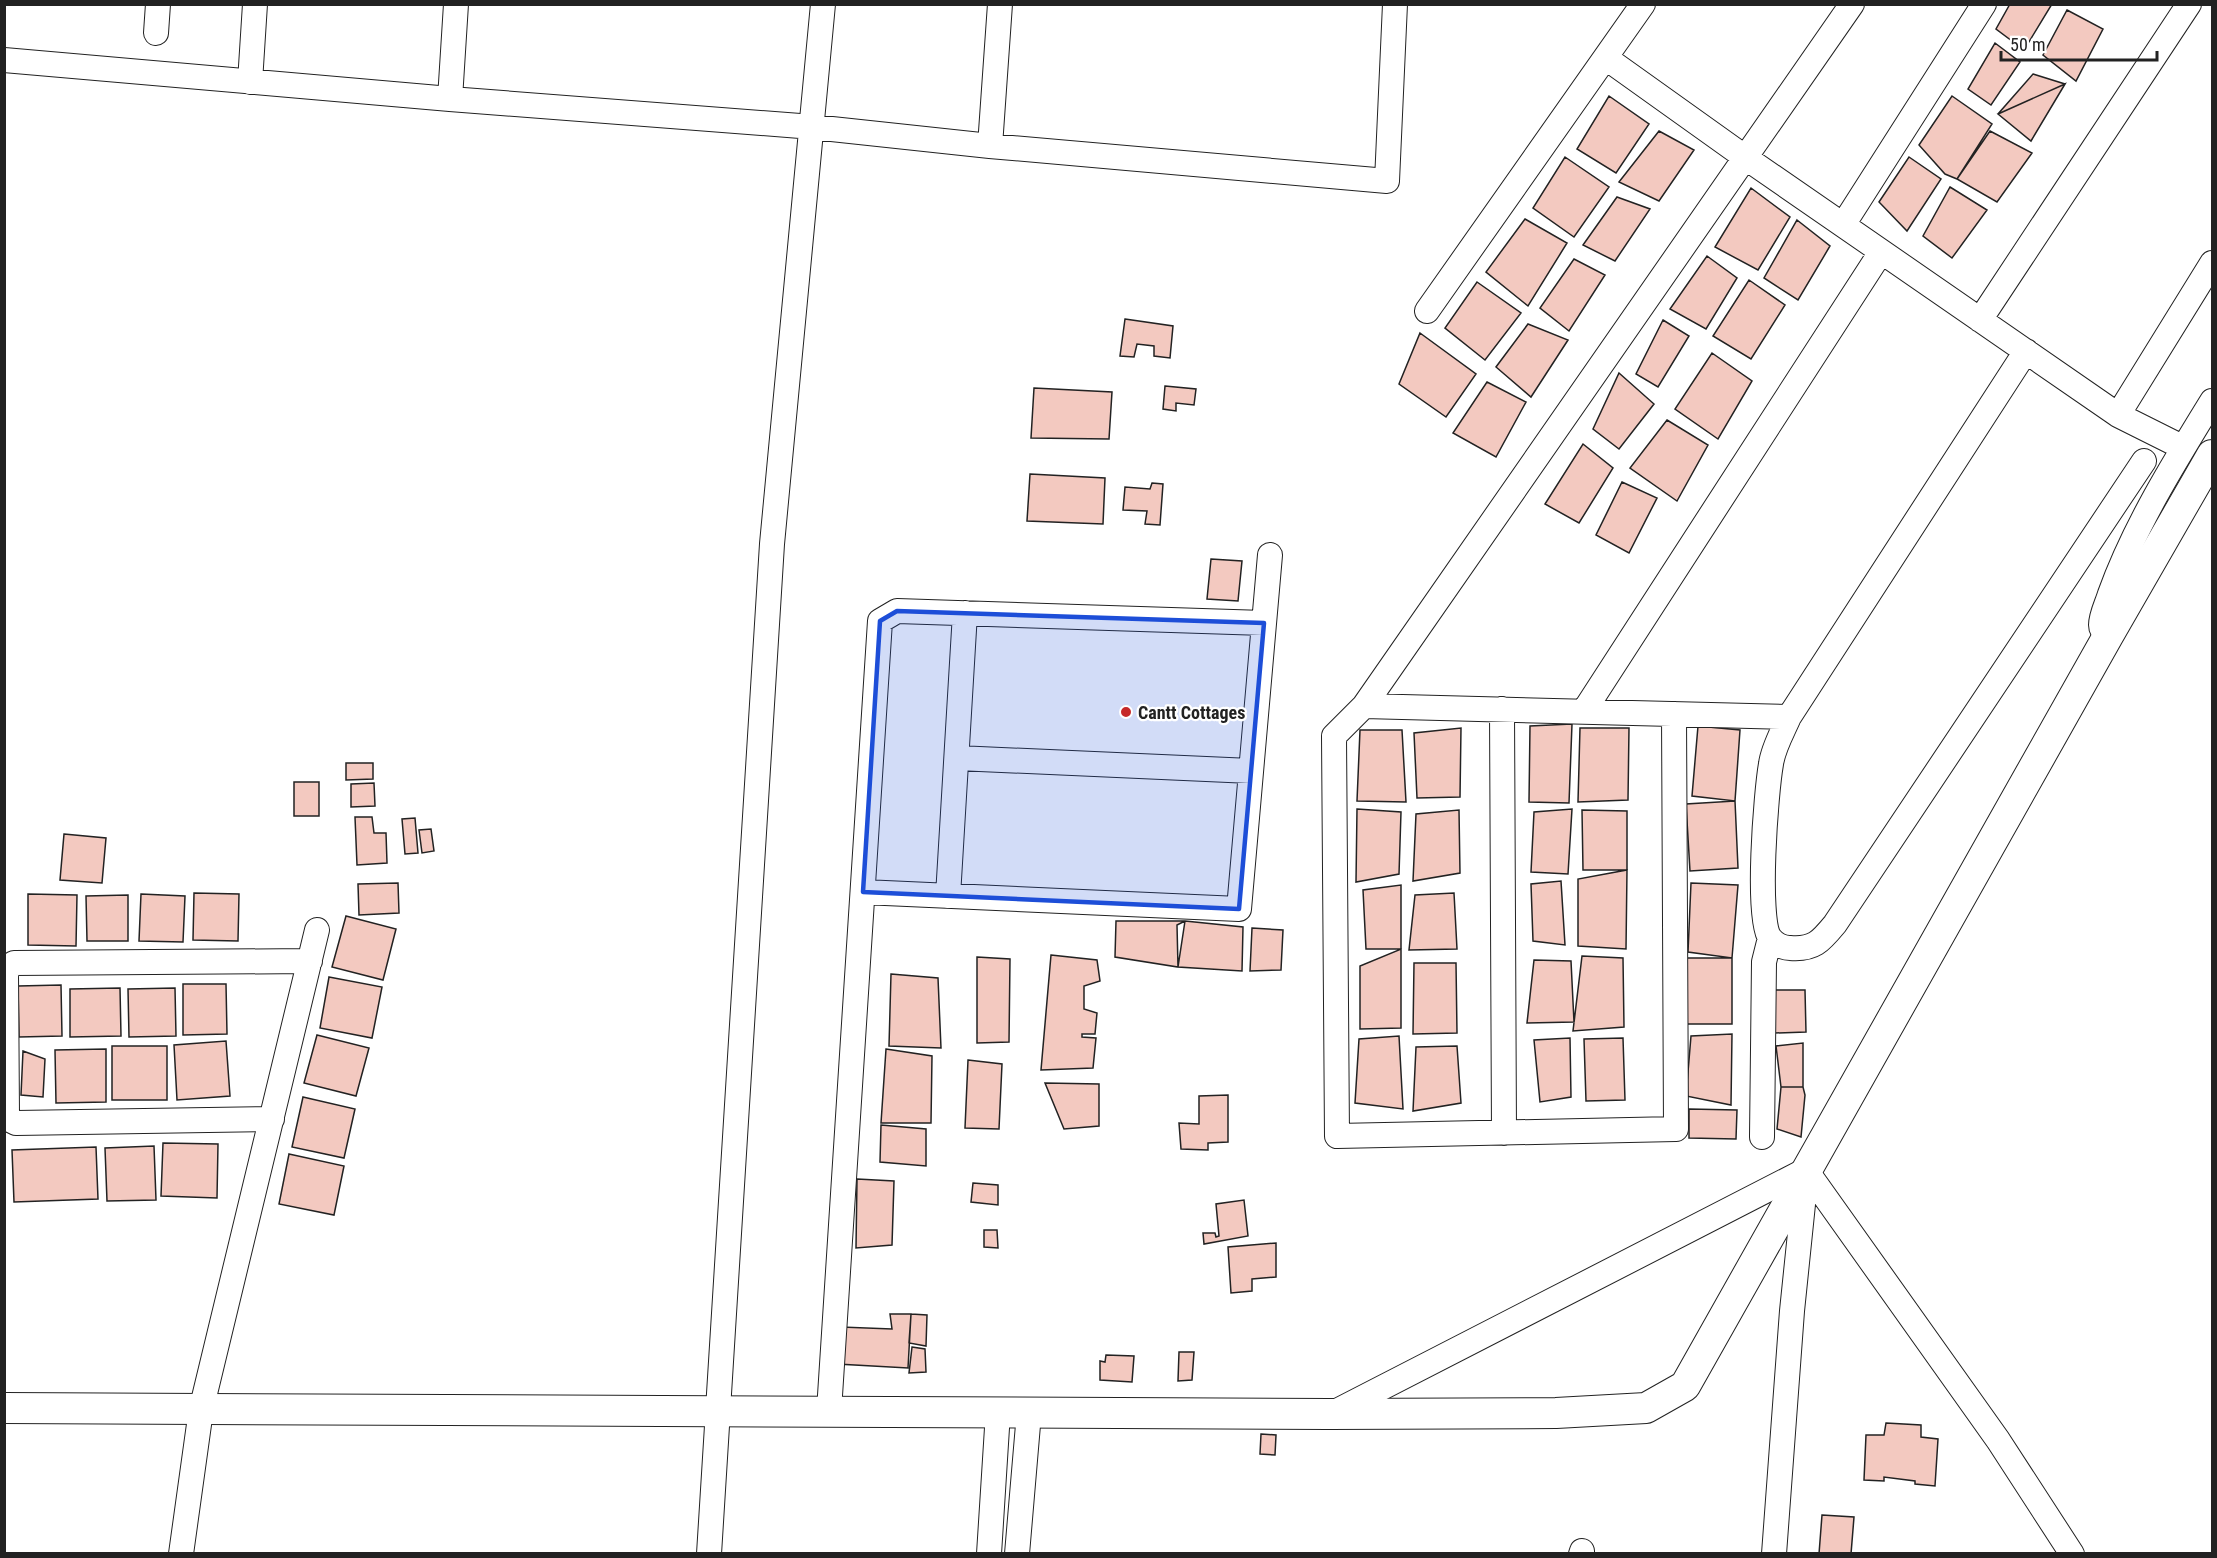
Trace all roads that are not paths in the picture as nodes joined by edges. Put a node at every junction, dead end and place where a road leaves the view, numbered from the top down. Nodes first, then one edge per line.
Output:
1 (158, 4) edge
2 (255, 4) edge
3 (456, 4) edge
4 (823, 4) edge
5 (1000, 4) edge
6 (1395, 4) edge
7 (1642, 4) edge
8 (1852, 4) edge
9 (1984, 4) edge
10 (2189, 4) edge
11 (156, 33) dead end
12 (1606, 58) junction
13 (4, 60) edge
14 (250, 82) junction
15 (450, 99) junction
16 (813, 128) junction
17 (990, 146) junction
18 (1746, 158) junction
19 (1843, 225) junction
20 (1881, 252) junction
21 (2212, 263) edge
22 (1427, 311) dead end
23 (1980, 320) junction
24 (2026, 351) junction
25 (2212, 402) edge
26 (2118, 415) junction
27 (2182, 447) junction
28 (2212, 455) edge
29 (2144, 461) dead end
30 (1270, 555) dead end
31 (965, 613) junction
32 (1264, 623) junction
33 (2108, 636) junction
34 (1364, 706) junction
35 (1502, 709) junction
36 (1584, 711) junction
37 (1674, 714) junction
38 (1789, 717) junction
39 (957, 758) junction
40 (1251, 771) junction
41 (863, 892) junction
42 (948, 896) junction
43 (317, 930) dead end
44 (1770, 938) junction
45 (310, 961) junction
46 (272, 1119) junction
47 (1504, 1133) junction
48 (1762, 1137) dead end
49 (1806, 1170) junction
50 (4, 1408) edge
51 (201, 1410) junction
52 (717, 1410) junction
53 (829, 1411) junction
54 (998, 1412) junction
55 (1029, 1413) junction
56 (1329, 1414) junction
57 (181, 1554) edge
58 (709, 1554) edge
59 (989, 1554) edge
60 (1017, 1554) edge
61 (1774, 1554) edge
62 (2072, 1554) edge

1 - 11 street
2 - 14 street
3 - 15 street
4 - 16 street
5 - 17 street
6 - 17 street
7 - 12 street
8 - 18 street
9 - 19 street
10 - 23 street
12 - 18 street
12 - 22 street
13 - 14 street
14 - 15 street
15 - 16 street
16 - 17 street
16 - 52 street
18 - 19 street
18 - 34 street
19 - 20 street
20 - 23 street
20 - 36 street
21 - 26 street
23 - 24 street
24 - 26 street
24 - 38 street
25 - 27 street
26 - 27 street
27 - 33 street
28 - 33 main road
29 - 44 street
30 - 32 street
31 - 32 street
31 - 39 street
31 - 41 street
32 - 40 street
33 - 49 main road
34 - 35 street
34 - 47 street
35 - 36 street
35 - 47 street
36 - 37 street
37 - 38 street
37 - 47 street
38 - 44 street
39 - 40 street
39 - 42 street
40 - 42 street
41 - 42 street
41 - 53 street
43 - 45 street
44 - 48 street
45 - 46 street
45 - 46 street
46 - 51 street
49 - 56 street
49 - 56 main road
49 - 61 street
49 - 62 street
50 - 51 main road
51 - 52 main road
51 - 57 street
52 - 53 main road
52 - 58 street
53 - 54 main road
54 - 55 main road
54 - 59 street
55 - 56 main road
55 - 60 street

